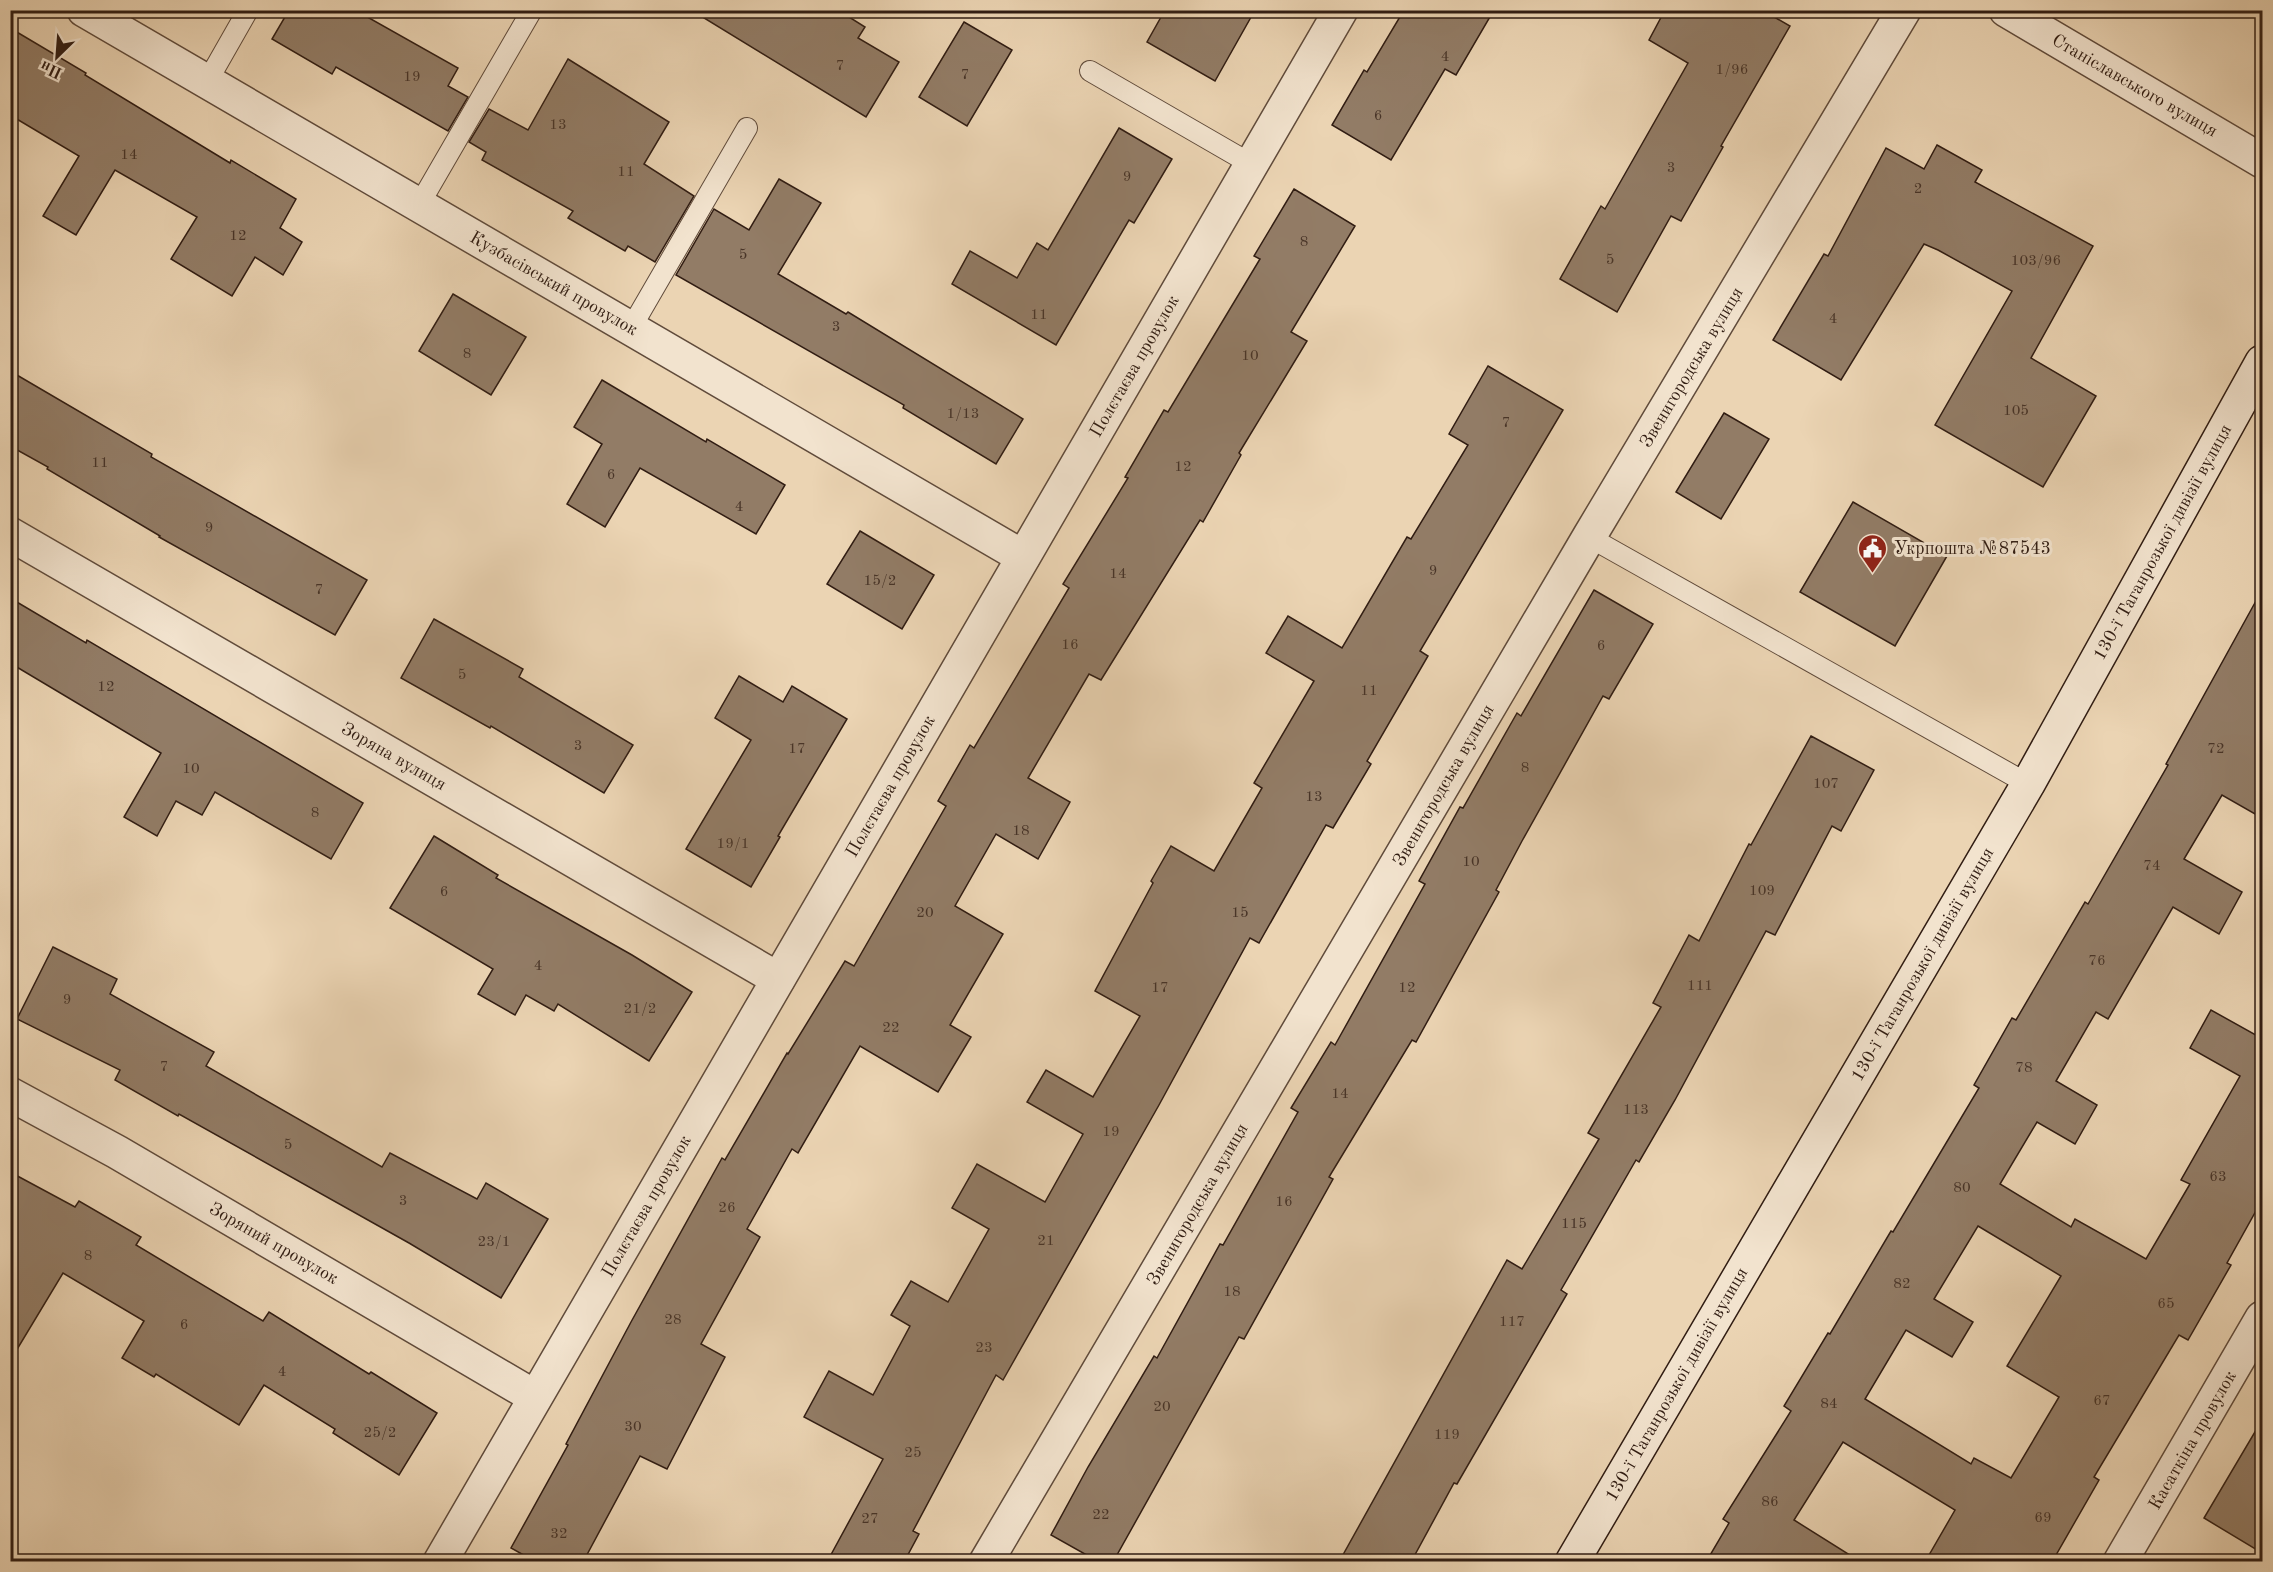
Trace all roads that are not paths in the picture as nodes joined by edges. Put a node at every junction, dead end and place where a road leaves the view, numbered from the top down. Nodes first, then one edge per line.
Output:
1 (84, 10) edge
2 (248, 10) edge
3 (532, 10) edge
4 (1341, 10) edge
5 (1904, 10) edge
6 (2006, 10) edge
7 (1090, 71) dead end
8 (207, 82) junction
9 (747, 128) dead end
10 (2262, 161) edge
11 (1251, 164) junction
12 (419, 204) junction
13 (631, 328) junction
14 (2262, 362) edge
15 (10, 534) edge
16 (1589, 537) junction
17 (1023, 557) junction
18 (2028, 784) junction
19 (778, 979) junction
20 (10, 1094) edge
21 (2262, 1318) edge
22 (535, 1397) junction
23 (440, 1562) edge
24 (986, 1562) edge
25 (1572, 1562) edge
26 (2120, 1562) edge

1 - 8 street, Кузбасівський провулок
2 - 8 lane
3 - 12 lane
4 - 11 street, Полєтаєва провулок
5 - 16 street, Звенигородська вулиця
6 - 10 street, Станіславського вулиця
7 - 11 lane
8 - 12 street, Кузбасівський провулок
9 - 13 lane
11 - 17 street, Полєтаєва провулок
12 - 13 street, Кузбасівський провулок
13 - 17 street, Кузбасівський провулок
14 - 18 street, 130-ї Таганрозької дивізії вулиця
15 - 19 street, Зоряна вулиця
16 - 18 lane
16 - 24 street, Звенигородська вулиця
17 - 19 street, Полєтаєва провулок
18 - 25 street, 130-ї Таганрозької дивізії вулиця
19 - 22 street, Полєтаєва провулок
20 - 22 street, Зоряний провулок
21 - 26 street, Касаткіна провулок
22 - 23 street, Полєтаєва провулок

